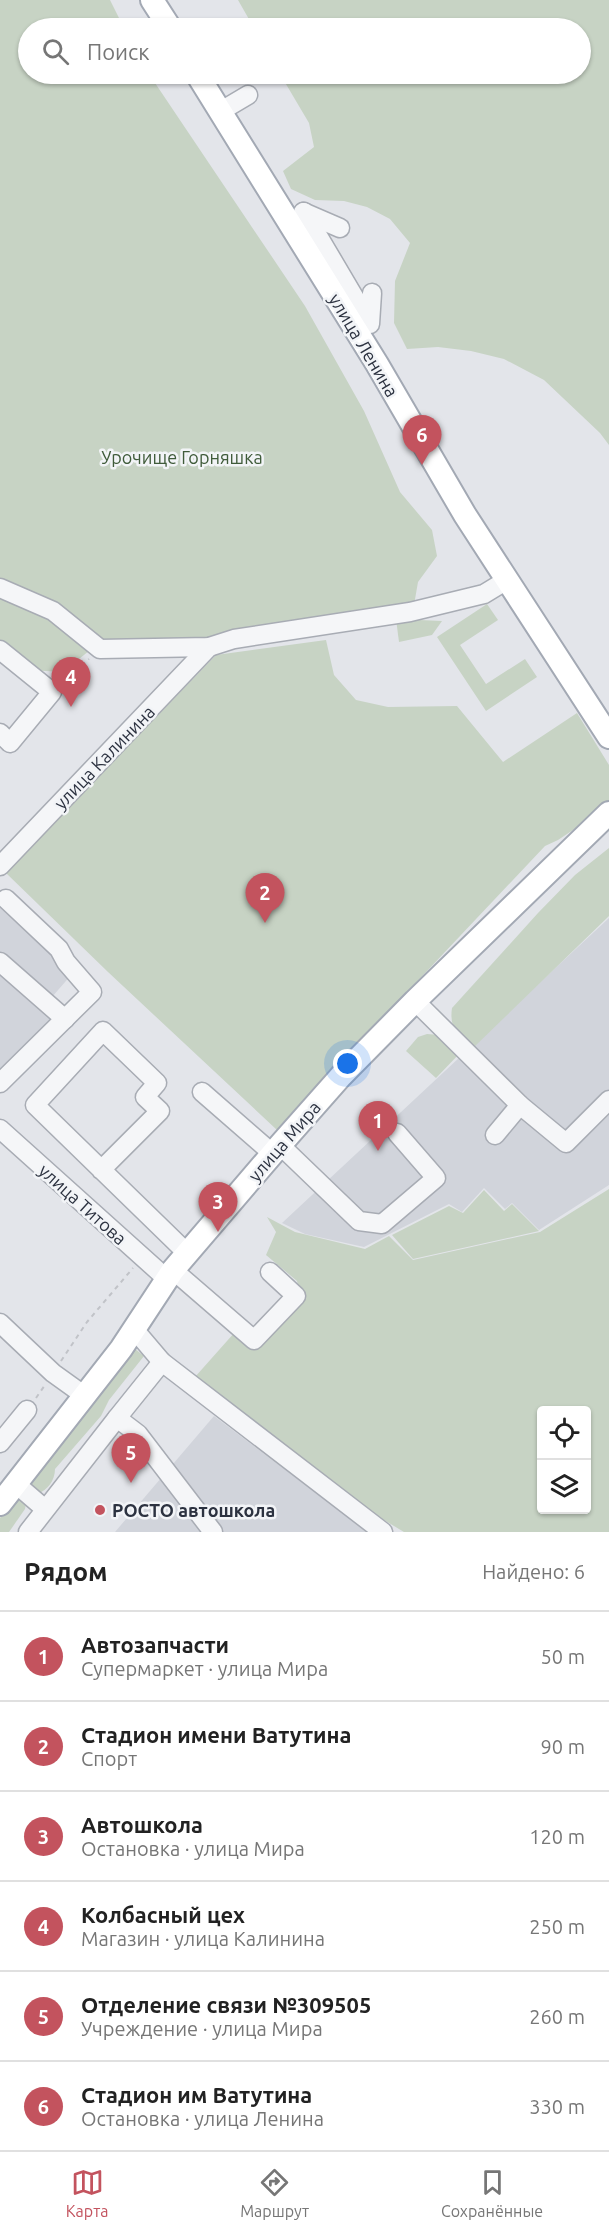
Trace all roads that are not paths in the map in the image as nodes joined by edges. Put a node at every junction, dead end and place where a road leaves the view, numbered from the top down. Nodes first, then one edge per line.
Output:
1 (152, 0) edge
2 (164, 18) edge
3 (204, 84) edge
4 (249, 95) dead end
5 (221, 111) junction
6 (276, 201) junction
7 (304, 212) junction
8 (340, 228) dead end
9 (372, 293) dead end
10 (369, 322) junction
11 (377, 364) junction
12 (507, 580) junction
13 (0, 588) edge
14 (209, 647) junction
15 (0, 650) edge
16 (0, 733) edge
17 (609, 737) edge
18 (609, 813) edge
19 (0, 867) edge
20 (6, 899) dead end
21 (0, 962) edge
22 (415, 1001) junction
23 (64, 1019) junction
24 (0, 1083) edge
25 (202, 1092) dead end
26 (609, 1100) edge
27 (520, 1105) junction
28 (0, 1129) edge
29 (397, 1133) dead end
30 (495, 1135) dead end
31 (277, 1149) junction
32 (101, 1170) junction
33 (175, 1267) junction
34 (270, 1272) dead end
35 (0, 1323) edge
36 (134, 1329) junction
37 (162, 1362) junction
38 (85, 1396) junction
39 (27, 1410) road end
40 (117, 1418) junction
41 (0, 1443) edge
42 (5, 1497) edge
43 (45, 1509) junction
44 (28, 1532) edge
45 (213, 1532) edge
46 (383, 1532) edge

1 - 2 main road
3 - 5 main road, улица Ленина
4 - 5 street
5 - 6 main road, улица Ленина
6 - 7 street
6 - 11 main road, улица Ленина
7 - 8 street
7 - 10 street
9 - 10 street
10 - 11 street
11 - 12 main road, улица Ленина
12 - 14 street
12 - 17 main road, улица Ленина
13 - 14 street
14 - 19 street, улица Калинина
15 - 16 street
18 - 22 main road, улица Мира
20 - 23 street
21 - 23 street
22 - 27 street
22 - 31 main road, улица Мира
23 - 24 street
25 - 31 street
26 - 27 street
27 - 30 street
28 - 33 street, улица Титова
29 - 31 street
31 - 33 main road, улица Мира
32 - 32 street
32 - 33 street
33 - 34 street
33 - 36 main road, улица Мира
35 - 38 street
36 - 37 street
36 - 38 main road, улица Мира
37 - 40 street
37 - 46 street
38 - 42 main road, улица Мира
39 - 41 street
40 - 43 street
40 - 45 street
42 - 43 street
43 - 44 street

